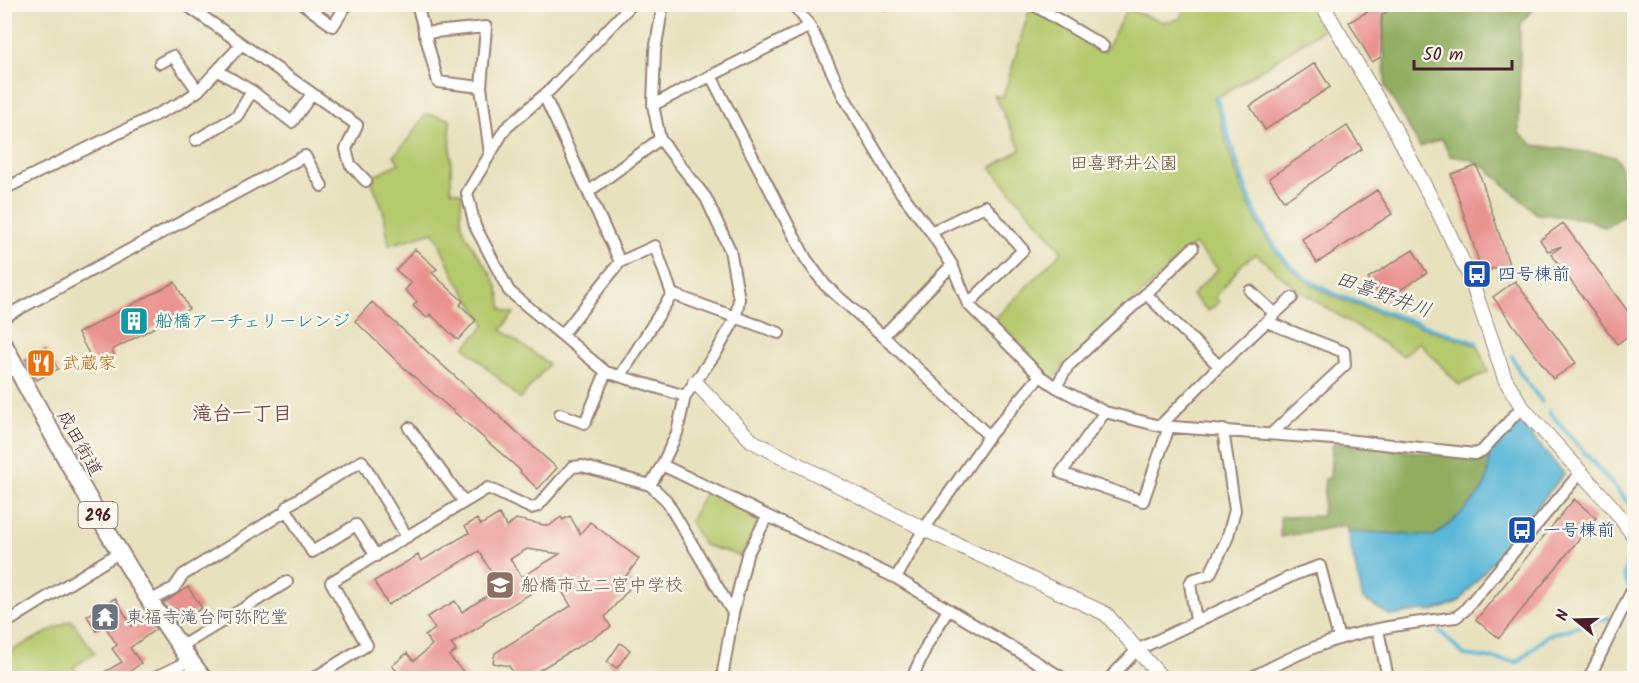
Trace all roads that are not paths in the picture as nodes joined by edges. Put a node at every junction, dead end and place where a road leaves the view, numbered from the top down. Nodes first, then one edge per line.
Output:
1 (185, 4) edge
2 (303, 4) edge
3 (347, 4) edge
4 (417, 4) edge
5 (632, 4) edge
6 (663, 4) edge
7 (793, 4) edge
8 (1032, 4) edge
9 (1322, 4) edge
10 (810, 26) junction
11 (424, 33) junction
12 (242, 44) junction
13 (1103, 46) dead end
14 (160, 63) dead end
15 (218, 71) junction
16 (711, 76) junction
17 (481, 87) junction
18 (198, 91) junction
19 (252, 91) junction
20 (312, 94) junction
21 (544, 95) junction
22 (653, 105) junction
23 (660, 139) junction
24 (196, 140) dead end
25 (490, 154) junction
26 (366, 181) dead end
27 (322, 186) dead end
28 (4, 189) edge
29 (588, 192) junction
30 (931, 232) junction
31 (1193, 248) dead end
32 (620, 262) junction
33 (952, 265) junction
34 (1250, 291) dead end
35 (672, 294) junction
36 (1146, 294) junction
37 (1292, 298) dead end
38 (968, 304) junction
39 (736, 316) junction
40 (4, 317) edge
41 (1271, 318) junction
42 (779, 333) dead end
43 (562, 335) junction
44 (883, 336) junction
45 (4, 345) edge
46 (1219, 366) junction
47 (606, 372) junction
48 (621, 375) junction
49 (1040, 376) junction
50 (695, 382) junction
51 (1056, 387) junction
52 (686, 396) junction
53 (1522, 407) junction
54 (1105, 412) junction
55 (560, 414) dead end
56 (1164, 427) junction
57 (409, 428) dead end
58 (1223, 430) junction
59 (1271, 434) junction
60 (989, 436) junction
61 (662, 465) junction
62 (1581, 472) junction
63 (650, 485) junction
64 (464, 502) junction
65 (286, 509) junction
66 (767, 517) junction
67 (924, 529) junction
68 (1635, 536) edge
69 (407, 537) junction
70 (120, 552) junction
71 (376, 556) junction
72 (896, 578) junction
73 (287, 582) dead end
74 (1635, 586) edge
75 (150, 601) junction
76 (948, 610) junction
77 (733, 613) junction
78 (1197, 620) junction
79 (4, 624) edge
80 (1378, 630) junction
81 (1339, 639) junction
82 (180, 646) junction
83 (1137, 650) junction
84 (189, 661) junction
85 (154, 678) edge
86 (203, 678) edge
87 (314, 678) edge
88 (722, 678) edge
89 (912, 678) edge
90 (1063, 678) edge
91 (1110, 678) edge
92 (1162, 678) edge
93 (1250, 678) edge
94 (1388, 678) edge
95 (1589, 678) edge

1 - 12 street
2 - 3 street
4 - 11 street
5 - 21 street
6 - 22 street
7 - 10 street
8 - 13 street
9 - 53 street
10 - 16 street
10 - 30 street
11 - 17 street
11 - 17 street
12 - 15 street
12 - 20 street
14 - 18 street
15 - 18 street
15 - 19 street
16 - 22 street
16 - 44 street
17 - 25 street
18 - 28 street
19 - 20 street
19 - 24 street
20 - 26 street
21 - 25 street
21 - 29 street
22 - 23 street
23 - 29 street
23 - 39 street
25 - 43 street
27 - 40 street
29 - 32 street
30 - 33 street
30 - 38 street
31 - 36 street
32 - 35 street
32 - 43 street
33 - 38 street
33 - 44 street
34 - 41 street
35 - 39 street
35 - 48 street
36 - 46 street
36 - 51 street
37 - 41 street
38 - 49 street
39 - 42 street
39 - 50 street
41 - 46 street
41 - 59 street
43 - 47 street
44 - 60 street
45 - 70 highway, 成田街道 / 296
46 - 56 street
47 - 48 street
47 - 55 street
48 - 52 street
49 - 51 street
49 - 60 street
50 - 52 street
50 - 67 street
51 - 54 street
52 - 61 street
53 - 59 street
53 - 62 street
54 - 56 street
54 - 56 street
56 - 58 street
57 - 64 street
58 - 59 street
58 - 78 street
60 - 67 street
61 - 63 street
61 - 66 street
62 - 68 street
62 - 80 street
63 - 64 street
63 - 77 street
64 - 69 street
65 - 69 street
65 - 71 street
65 - 75 street
66 - 72 street
66 - 77 street
67 - 72 street
67 - 83 street
69 - 71 street
70 - 75 highway, 成田街道 / 296
70 - 79 street
71 - 87 street
72 - 76 street
73 - 82 street
74 - 95 street
75 - 82 highway, 成田街道 / 296
76 - 89 street
76 - 90 street
77 - 88 street
78 - 81 street
78 - 83 street
80 - 81 street
80 - 94 street
81 - 93 street
82 - 84 highway, 成田街道 / 296
83 - 91 street
83 - 92 street
84 - 85 street
84 - 86 highway, 成田街道 / 296

